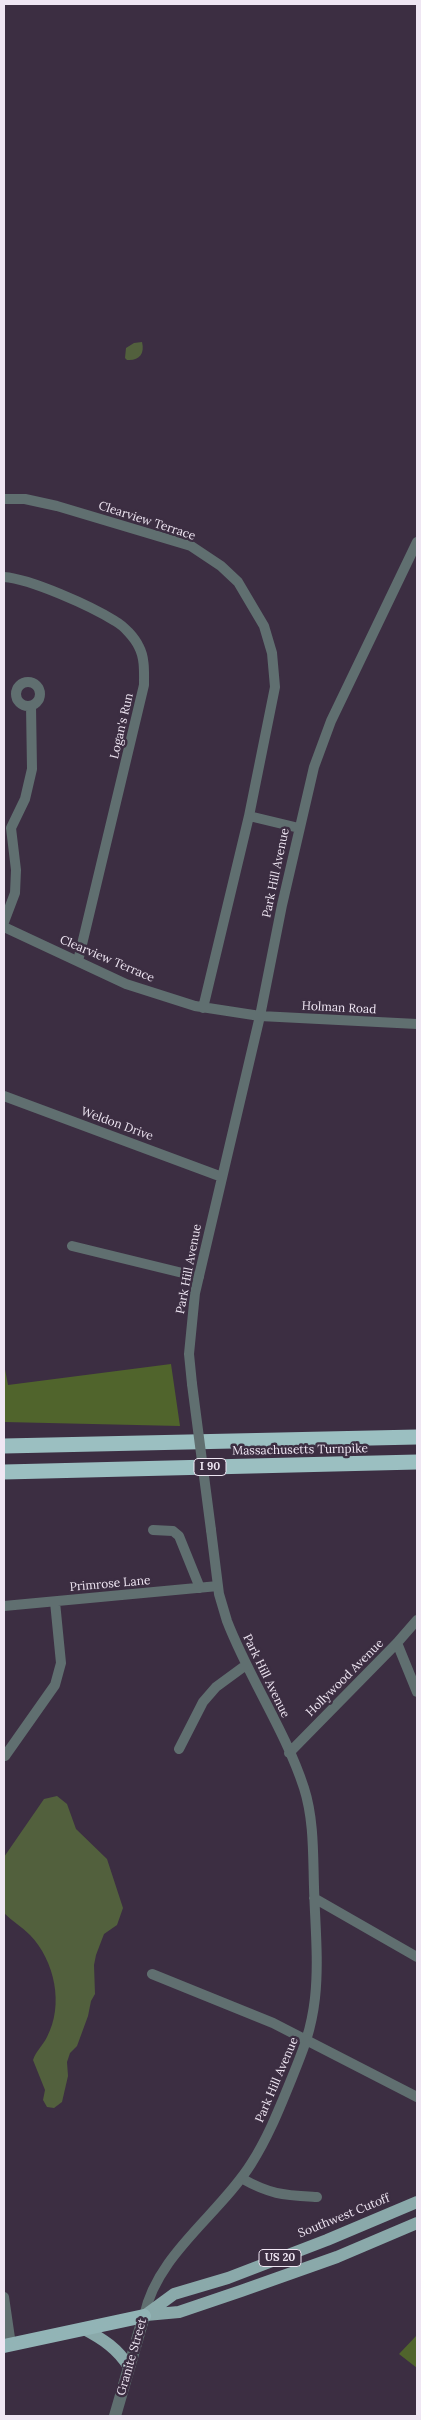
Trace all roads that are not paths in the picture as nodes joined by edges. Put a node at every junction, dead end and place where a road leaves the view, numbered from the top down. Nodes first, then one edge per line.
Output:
1 (4, 499) edge
2 (417, 542) edge
3 (4, 577) edge
4 (31, 706) dead end
5 (249, 816) junction
6 (8, 827) edge
7 (299, 828) junction
8 (4, 922) edge
9 (4, 927) edge
10 (78, 961) junction
11 (203, 1008) junction
12 (260, 1016) junction
13 (417, 1024) edge
14 (4, 1096) edge
15 (222, 1177) junction
16 (72, 1246) dead end
17 (199, 1277) junction
18 (417, 1437) edge
19 (4, 1446) edge
20 (417, 1462) edge
21 (4, 1472) edge
22 (153, 1530) dead end
23 (218, 1586) junction
24 (200, 1588) junction
25 (55, 1602) junction
26 (4, 1606) edge
27 (417, 1620) edge
28 (398, 1643) junction
29 (246, 1665) junction
30 (417, 1692) edge
31 (179, 1749) dead end
32 (289, 1753) junction
33 (5, 1756) edge
34 (314, 1898) junction
35 (417, 1957) edge
36 (152, 1974) dead end
37 (307, 2042) junction
38 (417, 2097) edge
39 (241, 2178) junction
40 (317, 2197) dead end
41 (417, 2202) edge
42 (417, 2223) edge
43 (354, 2229) junction
44 (363, 2246) junction
45 (4, 2297) edge
46 (148, 2297) joint
47 (144, 2316) junction
48 (84, 2329) junction
49 (8, 2345) edge
50 (129, 2368) junction
51 (115, 2416) edge

1 - 5 street, Clearview Terrace
2 - 7 street, Park Hill Avenue
3 - 10 street, Logan's Run
4 - 6 street
5 - 7 street
5 - 11 street, Clearview Terrace
6 - 8 street
7 - 12 street, Park Hill Avenue
9 - 10 street, Clearview Terrace
10 - 11 street, Clearview Terrace
11 - 12 street, Clearview Terrace
12 - 13 street, Holman Road
12 - 15 street, Park Hill Avenue
14 - 15 street, Weldon Drive
15 - 17 street, Park Hill Avenue
16 - 17 street
17 - 23 street, Park Hill Avenue, bridge
18 - 19 highway, Massachusetts Turnpike / I 90
20 - 21 highway, Massachusetts Turnpike / I 90
22 - 24 street
23 - 24 street, Primrose Lane
23 - 29 street, Park Hill Avenue
24 - 25 street, Primrose Lane
25 - 26 street, Primrose Lane
25 - 33 street
27 - 28 street, Hollywood Avenue
28 - 30 street
28 - 32 street, Hollywood Avenue
29 - 31 street
29 - 32 street, Park Hill Avenue
32 - 34 street, Park Hill Avenue
34 - 35 street
34 - 37 street, Park Hill Avenue
36 - 37 street
37 - 38 street
37 - 39 street, Park Hill Avenue
39 - 40 street
39 - 46 street, Park Hill Avenue
41 - 43 main road, Southwest Cutoff / US 20
42 - 44 main road, Southwest Cutoff / US 20
43 - 44 main road
43 - 47 main road, Southwest Cutoff / US 20
44 - 47 main road, Southwest Cutoff / US 20
45 - 49 street
46 - 47 street, Granite Street
47 - 48 highway, Southwest Cutoff / US 20
47 - 50 street, Granite Street
48 - 49 highway, Southwest Cutoff / US 20
48 - 50 main road
50 - 51 street, Granite Street

